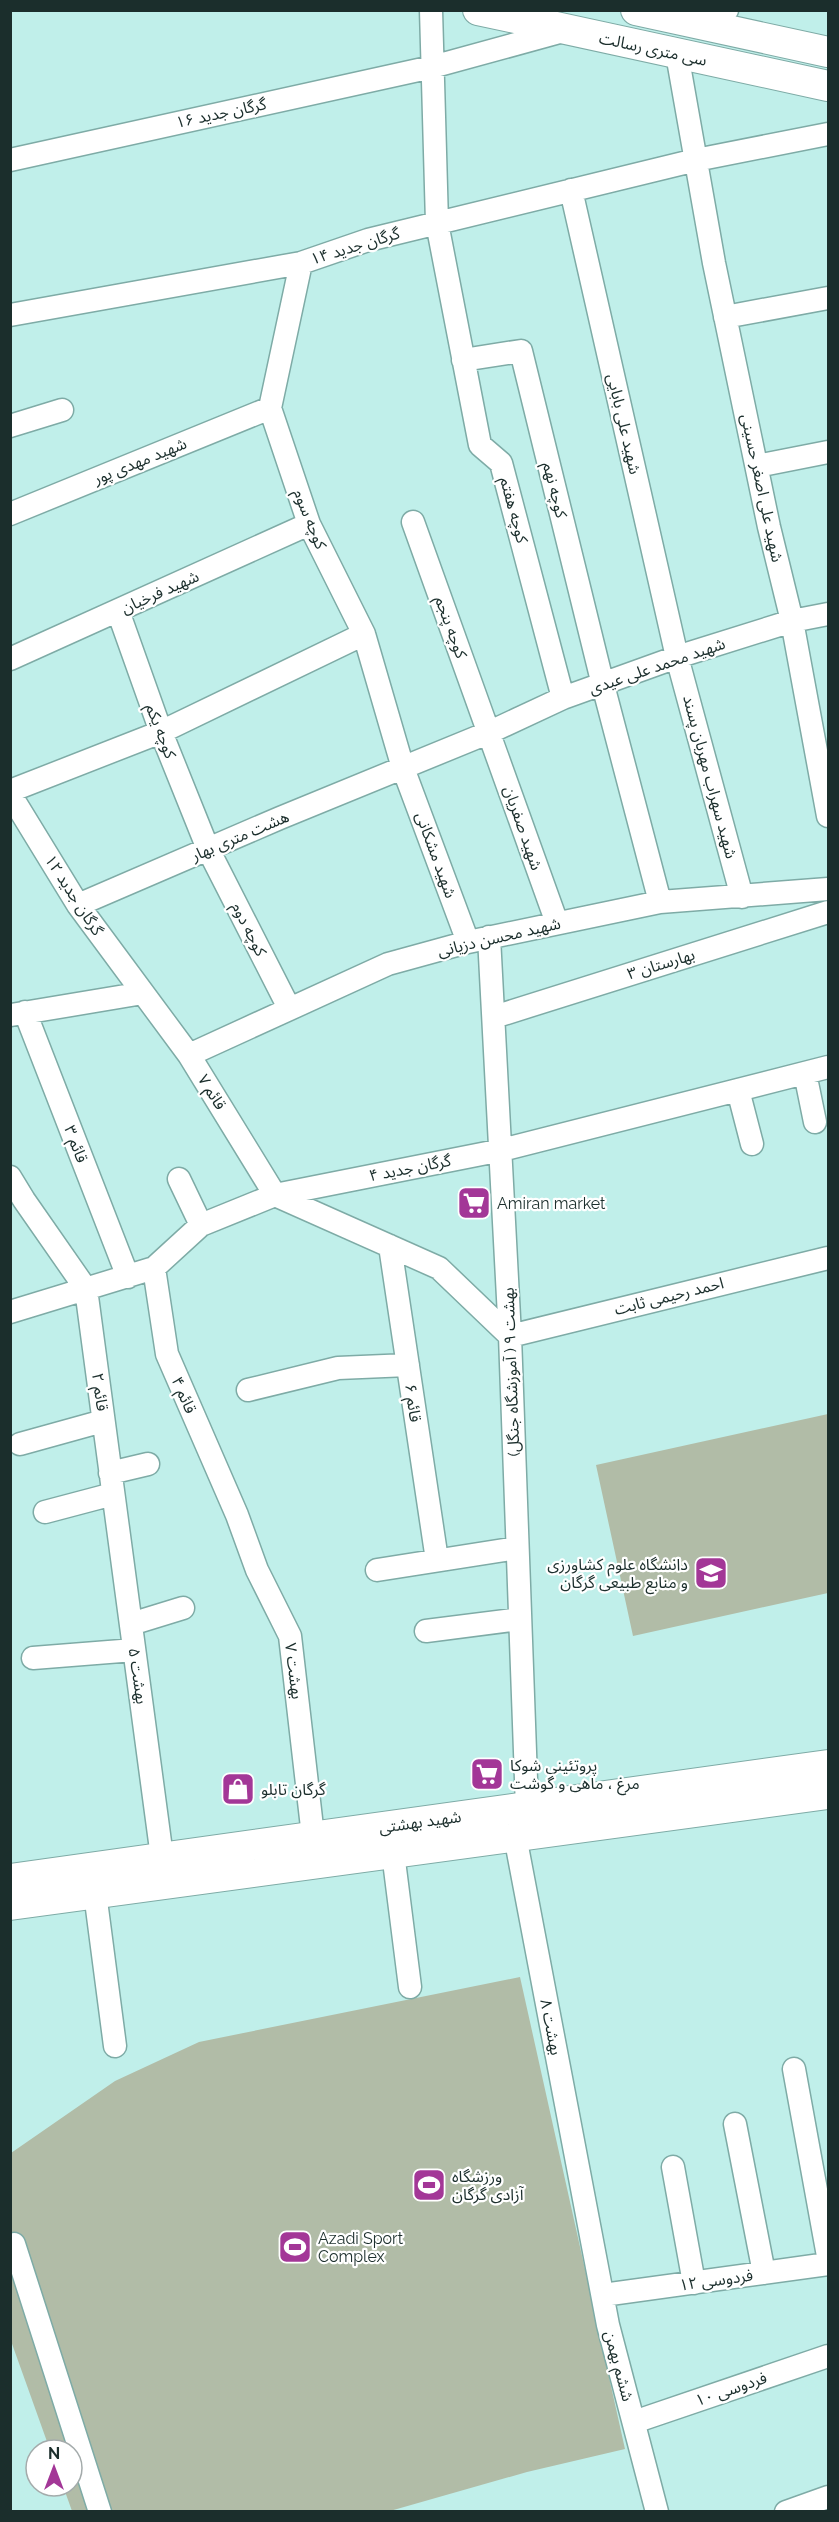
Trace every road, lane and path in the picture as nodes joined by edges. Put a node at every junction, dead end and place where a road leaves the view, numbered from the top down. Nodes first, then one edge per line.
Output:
1 (431, 10) edge
2 (478, 10) edge
3 (727, 10) edge
4 (650, 12) edge
5 (687, 21) junction
6 (567, 30) junction
7 (828, 52) edge
8 (677, 54) junction
9 (432, 67) junction
10 (828, 86) edge
11 (828, 134) edge
12 (10, 160) edge
13 (696, 160) junction
14 (571, 190) junction
15 (437, 223) junction
16 (301, 263) junction
17 (828, 298) edge
18 (10, 315) edge
19 (725, 316) junction
20 (463, 360) junction
21 (270, 408) junction
22 (63, 410) dead end
23 (10, 426) edge
24 (828, 452) edge
25 (756, 466) junction
26 (10, 514) edge
27 (413, 522) dead end
28 (309, 524) junction
29 (118, 611) junction
30 (828, 614) edge
31 (792, 621) junction
32 (364, 634) junction
33 (677, 657) junction
34 (10, 659) edge
35 (603, 685) junction
36 (563, 698) junction
37 (161, 732) junction
38 (490, 732) junction
39 (404, 768) junction
40 (10, 793) edge
41 (828, 816) edge
42 (208, 849) junction
43 (828, 889) edge
44 (742, 897) junction
45 (660, 902) junction
46 (78, 905) junction
47 (828, 912) edge
48 (557, 923) junction
49 (478, 940) junction
50 (142, 993) junction
51 (289, 1008) junction
52 (18, 1014) edge
53 (494, 1017) junction
54 (189, 1056) junction
55 (828, 1067) edge
56 (805, 1073) junction
57 (738, 1090) junction
58 (815, 1122) dead end
59 (752, 1144) dead end
60 (502, 1150) junction
61 (10, 1177) edge
62 (179, 1179) dead end
63 (275, 1195) junction
64 (201, 1225) junction
65 (390, 1246) junction
66 (828, 1258) edge
67 (154, 1269) junction
68 (128, 1277) junction
69 (86, 1289) junction
70 (10, 1312) edge
71 (510, 1336) junction
72 (408, 1365) junction
73 (249, 1390) dead end
74 (104, 1421) junction
75 (20, 1444) dead end
76 (148, 1464) dead end
77 (112, 1484) junction
78 (45, 1512) dead end
79 (237, 1515) joint
80 (517, 1548) junction
81 (437, 1560) junction
82 (377, 1570) dead end
83 (183, 1608) dead end
84 (520, 1619) junction
85 (131, 1624) junction
86 (426, 1631) dead end
87 (134, 1650) junction
88 (33, 1658) dead end
89 (828, 1765) edge
90 (828, 1794) edge
91 (527, 1807) junction
92 (314, 1836) junction
93 (515, 1836) junction
94 (393, 1853) junction
95 (162, 1857) junction
96 (10, 1879) edge
97 (95, 1893) junction
98 (10, 1905) edge
99 (410, 1987) dead end
100 (115, 2046) dead end
101 (794, 2069) dead end
102 (735, 2124) dead end
103 (673, 2167) dead end
104 (588, 2219) joint
105 (14, 2244) dead end
106 (828, 2256) edge
107 (828, 2264) edge
108 (764, 2273) junction
109 (694, 2283) junction
110 (603, 2295) junction
111 (828, 2356) edge
112 (634, 2422) junction
113 (828, 2497) edge
114 (100, 2511) edge
115 (657, 2511) edge
116 (786, 2511) edge

1 - 9 street, کوچه هفتم
2 - 6 main road, سی متری رسالت
3 - 5 street
4 - 5 main road, سی متری رسالت
5 - 7 main road, سی متری رسالت
6 - 8 main road, سی متری رسالت
6 - 9 street, گرگان جدید ۱۶
8 - 10 main road, سی متری رسالت
8 - 13 street, شهید علی اصغر حسینی
9 - 12 street, گرگان جدید ۱۶
9 - 15 street, کوچه هفتم
11 - 13 street, گرگان جدید ۱۴
13 - 14 street, گرگان جدید ۱۴
13 - 19 street, شهید علی اصغر حسینی
14 - 15 street, گرگان جدید ۱۴
14 - 33 street, شهید علی بابایی
15 - 16 street, گرگان جدید ۱۴
15 - 20 street, کوچه هفتم
16 - 18 street, گرگان جدید ۱۴
16 - 21 street
17 - 19 street
19 - 25 street, شهید علی اصغر حسینی
20 - 35 street, کوچه نهم
20 - 36 street, کوچه هفتم
21 - 26 street, شهید مهدی پور
21 - 28 street, کوچه سوم
22 - 23 street
24 - 25 street
25 - 31 street, شهید علی اصغر حسینی
27 - 38 street, کوچه پنجم
28 - 29 street, شهید فرخیان
28 - 32 street, کوچه سوم
29 - 34 street, شهید فرخیان
29 - 37 street, کوچه یکم
30 - 31 street, شهید محمد علی عیدی
31 - 33 street, شهید محمد علی عیدی
31 - 41 street, شهید علی اصغر حسینی
32 - 37 street
32 - 39 street, کوچه سوم
33 - 35 street, شهید محمد علی عیدی
33 - 44 street, شهید سهراب مهربان پسند
35 - 36 street, شهید محمد علی عیدی
35 - 45 street
36 - 38 street, شهید محمد علی عیدی
37 - 40 street
37 - 42 street, کوچه یکم
38 - 39 street, هشت متری بهار
38 - 48 street, شهید صفریان
39 - 42 street, هشت متری بهار
39 - 49 street, شهید مشکانی
40 - 46 street, گرگان جدید ۱۲
42 - 46 street, هشت متری بهار
42 - 51 street, کوچه دوم
43 - 44 street, شهید محسن دزیانی
44 - 45 street, شهید محسن دزیانی
45 - 48 street, شهید محسن دزیانی
46 - 50 street, گرگان جدید ۱۲
47 - 53 street, بهارستان ۳
48 - 49 street, شهید محسن دزیانی
49 - 51 street, شهید محسن دزیانی
49 - 53 street, بهشت ۹ ( آموزشگاه جنگل)
50 - 52 street
50 - 54 street, ۷ قائم
51 - 54 street, شهید محسن دزیانی
52 - 68 street, ۳ قائم
53 - 60 street, بهشت ۹ ( آموزشگاه جنگل)
54 - 63 street, ۷ قائم
55 - 56 street, گرگان جدید ۴
56 - 57 street, گرگان جدید ۴
56 - 58 street
57 - 59 street
57 - 60 street, گرگان جدید ۴
60 - 63 street, گرگان جدید ۴
60 - 71 street, بهشت ۹ ( آموزشگاه جنگل)
61 - 69 street
62 - 64 street
63 - 64 street, گرگان جدید ۴
63 - 65 street
64 - 67 street, گرگان جدید ۴
65 - 71 street
65 - 72 street, قائم ۶
66 - 71 street, احمد رحیمی ثابت
67 - 68 street, گرگان جدید ۴
67 - 79 street, قائم ۴
68 - 69 street, گرگان جدید ۴
69 - 70 street, گرگان جدید ۴
69 - 74 street, ۲ قائم
71 - 80 street, بهشت ۹ ( آموزشگاه جنگل)
72 - 73 street
72 - 81 street, قائم ۶
74 - 75 street
74 - 77 street, ۲ قائم
76 - 77 street
77 - 78 street
77 - 85 street, بهشت ۵
79 - 92 street, بهشت ۷
80 - 81 street
80 - 84 street, بهشت ۹ ( آموزشگاه جنگل)
81 - 82 street
83 - 85 street
84 - 86 street
84 - 91 street, بهشت ۹ ( آموزشگاه جنگل)
85 - 87 street, بهشت ۵
87 - 88 street
87 - 95 street, بهشت ۵
89 - 91 main road, شهید بهشتی
90 - 93 main road, شهید بهشتی
91 - 92 main road, شهید بهشتی
92 - 95 main road, شهید بهشتی
93 - 94 main road, شهید بهشتی
93 - 104 street, ۸ بهشت
94 - 97 main road, شهید بهشتی
94 - 99 street
95 - 96 main road, شهید بهشتی
97 - 98 main road, شهید بهشتی
97 - 100 street
101 - 106 street
102 - 108 street
103 - 109 street
104 - 110 street, ششم بهمن
105 - 114 street
107 - 108 street, ۱۲ فردوسی
108 - 109 street, ۱۲ فردوسی
109 - 110 street, ۱۲ فردوسی
110 - 112 street, ششم بهمن
111 - 112 street, ۱۰ فردوسی
112 - 115 street, ششم بهمن
113 - 116 street

